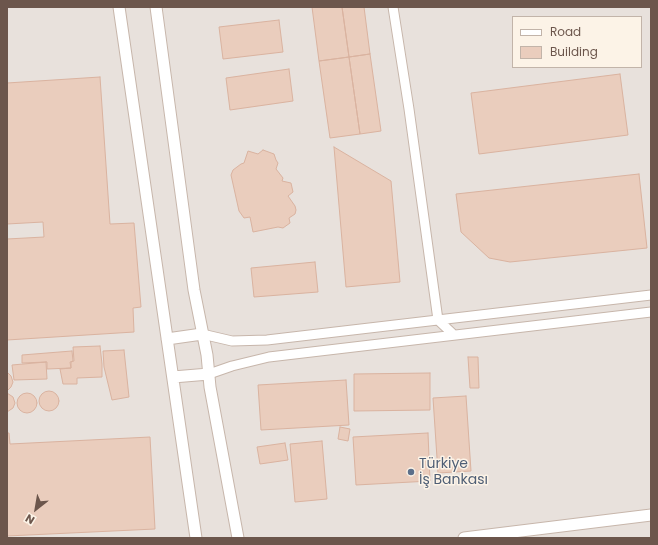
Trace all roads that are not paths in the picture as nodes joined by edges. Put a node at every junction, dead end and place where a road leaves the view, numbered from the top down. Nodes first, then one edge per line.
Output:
1 (119, 7) edge
2 (156, 7) edge
3 (393, 7) edge
4 (651, 294) edge
5 (593, 301) junction
6 (651, 312) edge
7 (594, 318) junction
8 (438, 320) junction
9 (202, 334) junction
10 (454, 335) junction
11 (167, 338) junction
12 (209, 374) junction
13 (173, 377) junction
14 (651, 515) edge
15 (196, 538) edge
16 (238, 538) edge
17 (464, 538) edge

1 - 11 street
2 - 9 street
3 - 8 street
4 - 5 street
5 - 7 street
5 - 8 street
6 - 7 street
7 - 10 street
8 - 9 street
8 - 10 street
9 - 11 street
9 - 12 street
10 - 12 street
11 - 13 street
12 - 13 street
12 - 16 street
13 - 15 street
14 - 17 street

